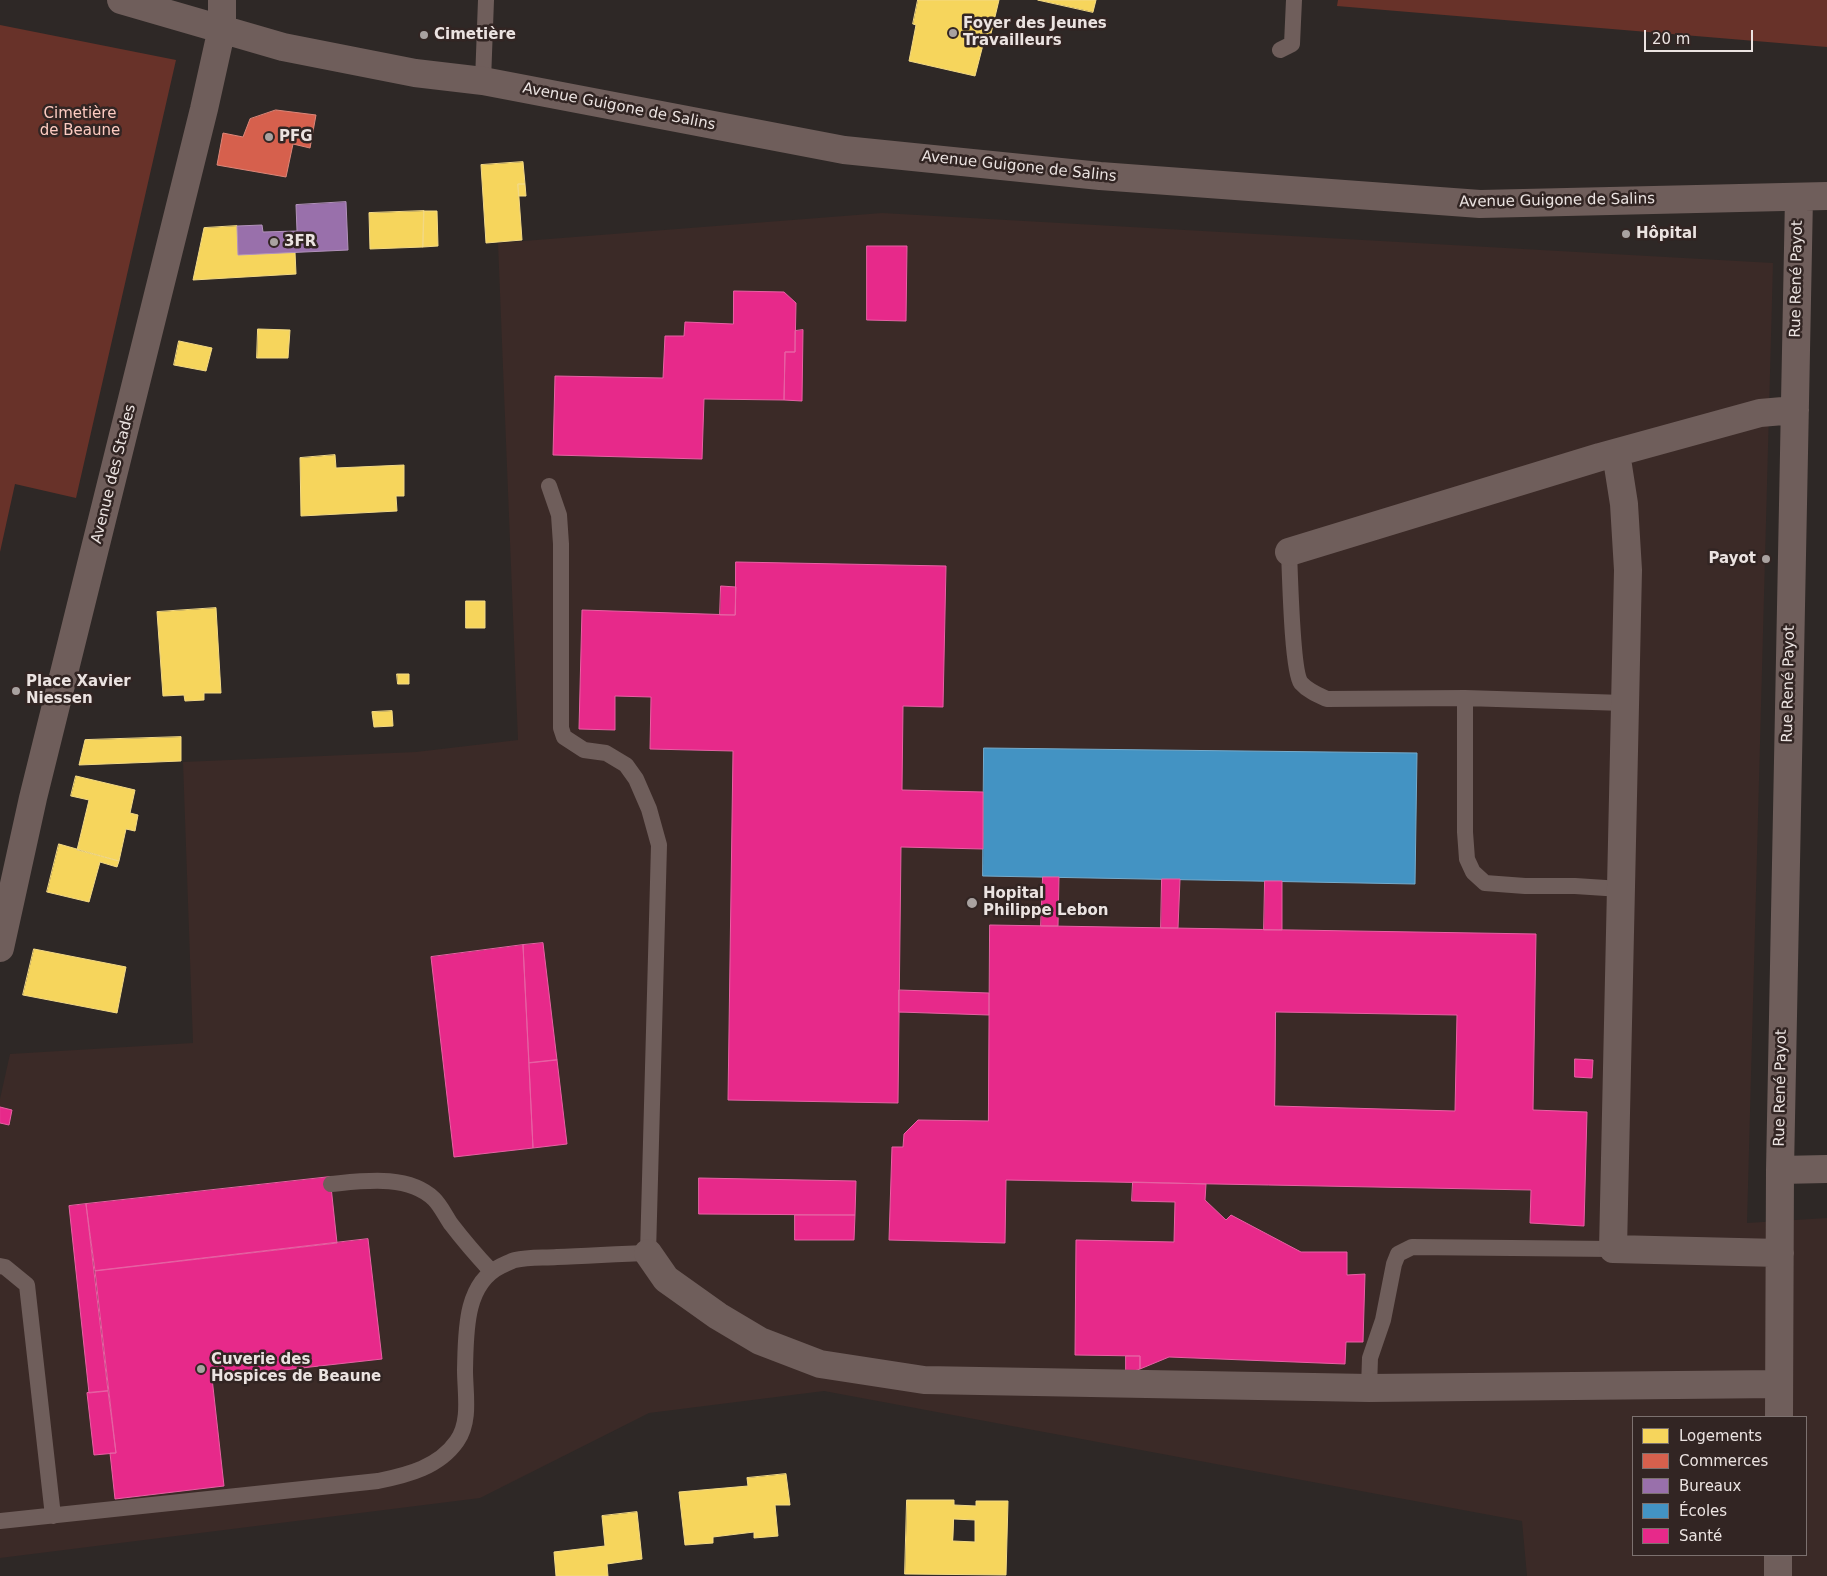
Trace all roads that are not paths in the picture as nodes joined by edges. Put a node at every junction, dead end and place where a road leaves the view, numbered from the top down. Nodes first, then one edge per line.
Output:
1 (121, 0) edge
2 (222, 0) edge
3 (486, 0) edge
4 (1294, 0) edge
5 (222, 28) junction
6 (1280, 50) dead end
7 (483, 80) junction
8 (1827, 196) edge
9 (1799, 197) junction
10 (1795, 410) junction
11 (1616, 453) junction
12 (549, 486) dead end
13 (1289, 552) joint
14 (1465, 698) junction
15 (1624, 703) junction
16 (1621, 889) junction
17 (0, 948) edge
18 (1780, 1170) junction
19 (1827, 1170) edge
20 (331, 1184) dead end
21 (1613, 1249) junction
22 (648, 1252) junction
23 (1780, 1253) junction
24 (0, 1266) edge
25 (491, 1271) junction
26 (1779, 1384) junction
27 (1369, 1388) junction
28 (1779, 1416) edge
29 (53, 1516) junction
30 (0, 1521) edge
31 (1778, 1556) edge
32 (1778, 1576) edge

1 - 5 street, Avenue Guigone de Salins
2 - 5 street, Avenue des Stades
3 - 7 lane
4 - 6 lane
5 - 7 street, Avenue Guigone de Salins
5 - 17 street, Avenue des Stades
7 - 9 street, Avenue Guigone de Salins
8 - 9 street, Avenue Guigone de Salins
9 - 10 street, Rue René Payot
10 - 11 street
10 - 18 street, Rue René Payot
11 - 13 street
11 - 15 street
12 - 22 lane
13 - 14 lane
14 - 15 lane
14 - 16 lane
15 - 16 street
16 - 21 street
18 - 19 street
18 - 23 street, Rue René Payot
20 - 25 lane
21 - 23 street
21 - 27 lane
22 - 25 lane
22 - 27 street
23 - 26 street, Rue René Payot
24 - 29 lane
25 - 29 lane
26 - 27 street
26 - 28 street, Rue René Payot
29 - 30 lane
31 - 32 street

